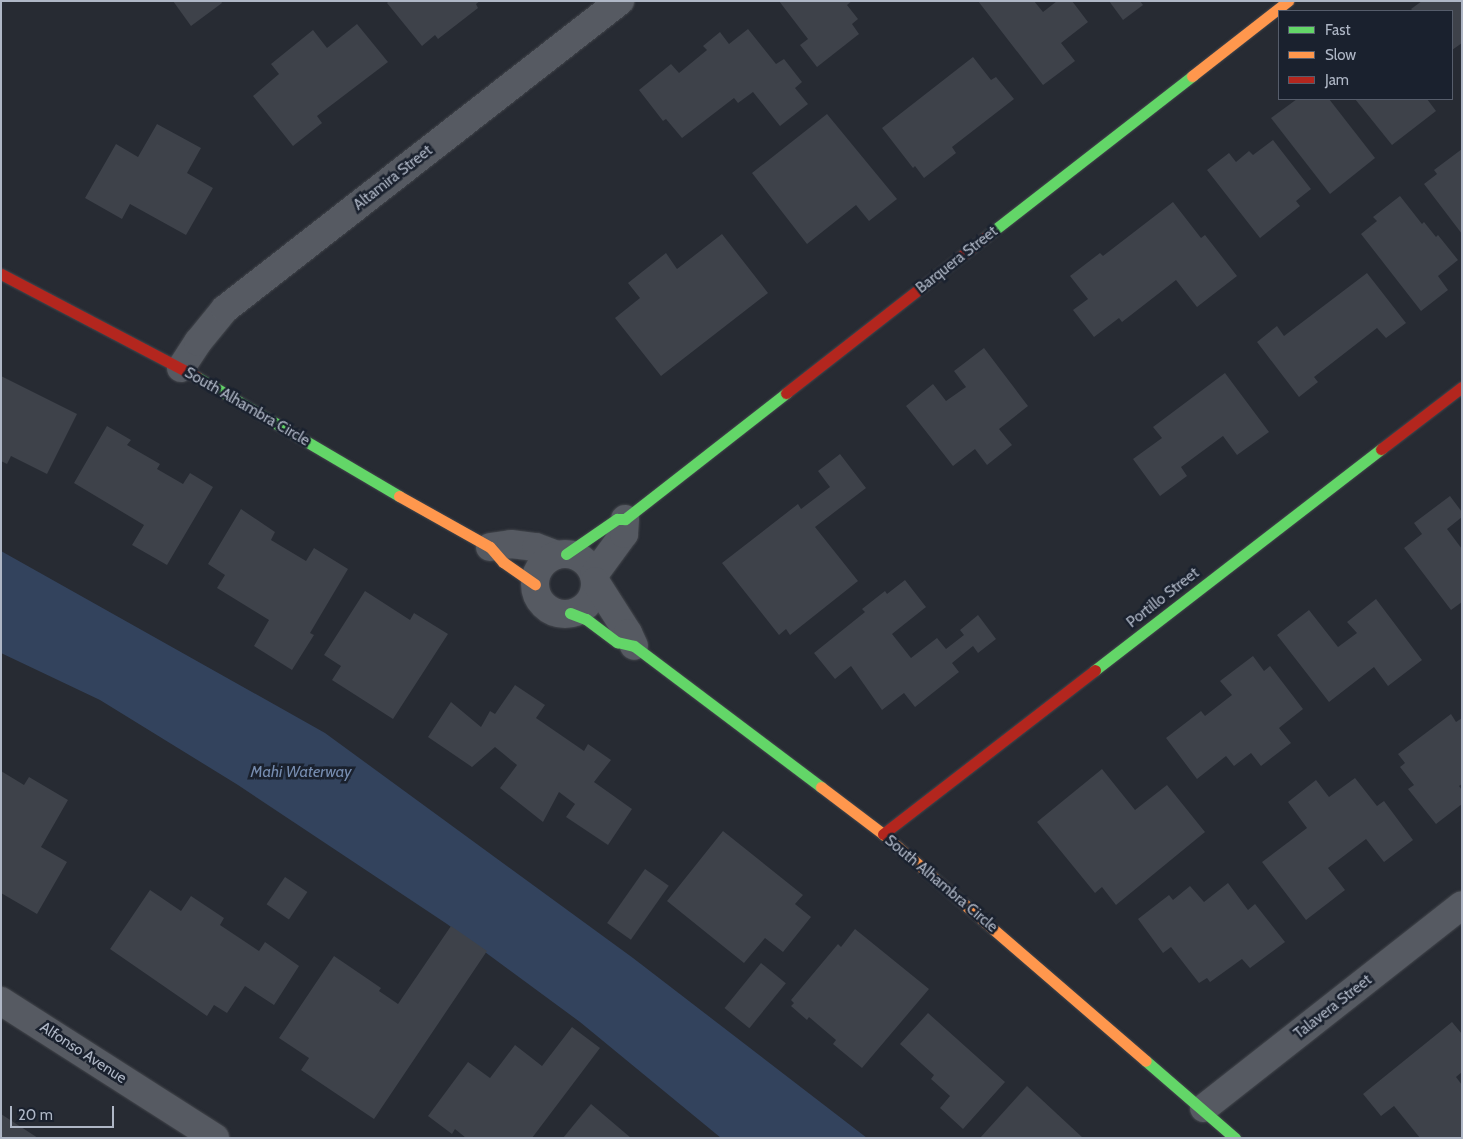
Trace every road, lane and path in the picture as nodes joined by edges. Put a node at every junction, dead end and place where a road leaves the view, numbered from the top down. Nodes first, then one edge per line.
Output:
1 (620, 1) edge
2 (1288, 1) edge
3 (1, 274) edge
4 (181, 368) junction
5 (1462, 387) edge
6 (625, 519) junction
7 (490, 547) junction
8 (562, 554) junction
9 (594, 578) junction
10 (535, 584) junction
11 (570, 614) junction
12 (634, 646) junction
13 (883, 834) junction
14 (1462, 905) edge
15 (1, 1001) edge
16 (1204, 1108) junction
17 (215, 1138) edge
18 (1235, 1138) edge

1 - 4 street, Altamira Street
2 - 6 street, Barquera Street
3 - 4 street, South Alhambra Circle
4 - 7 street, South Alhambra Circle
5 - 13 street, Portillo Street
6 - 8 street, Barquera Street
6 - 9 street
7 - 8 street
7 - 10 street, South Alhambra Circle
8 - 9 street
8 - 10 street
9 - 11 street
9 - 12 street, South Alhambra Circle
10 - 11 street
11 - 12 street, South Alhambra Circle
12 - 13 street, South Alhambra Circle
13 - 16 street, South Alhambra Circle
14 - 16 street, Talavera Street
15 - 17 street, Alfonso Avenue
16 - 18 street, South Alhambra Circle

